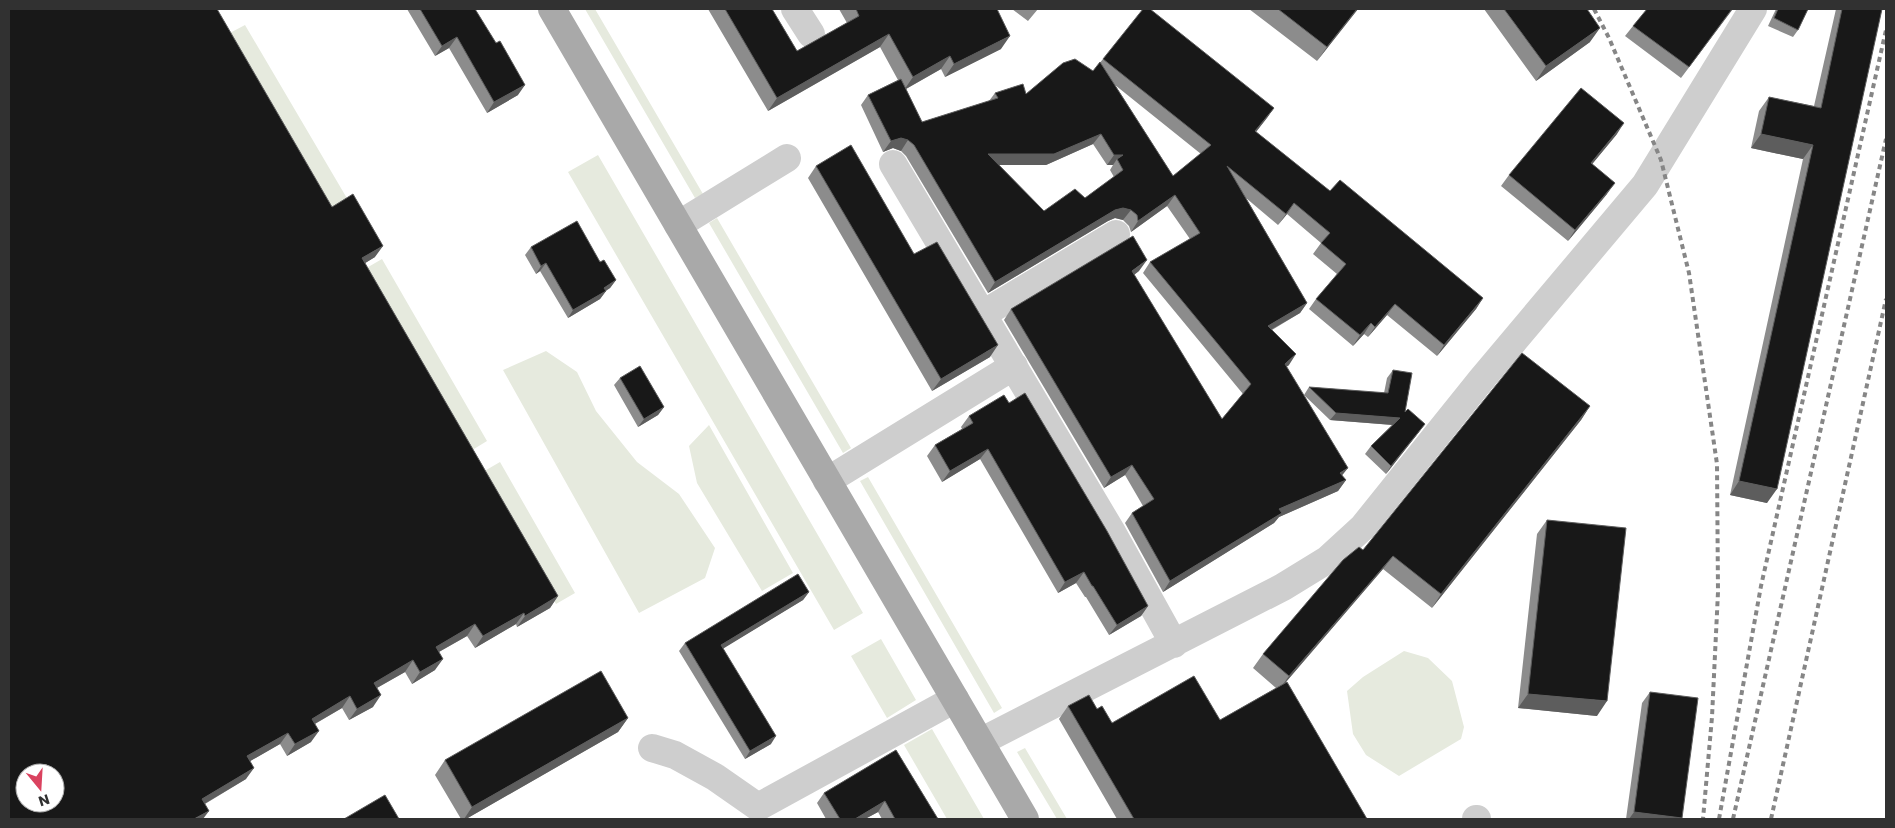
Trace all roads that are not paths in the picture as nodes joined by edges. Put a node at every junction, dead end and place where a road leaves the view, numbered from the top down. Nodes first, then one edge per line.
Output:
1 (552, 9) edge
2 (795, 9) edge
3 (1753, 9) edge
4 (811, 34) dead end
5 (787, 158) dead end
6 (893, 164) dead end
7 (678, 225) junction
8 (1116, 234) dead end
9 (983, 314) junction
10 (1014, 366) junction
11 (827, 481) junction
12 (1174, 644) junction
13 (954, 699) junction
14 (980, 742) junction
15 (652, 748) dead end
16 (1025, 819) edge

1 - 7 main road
2 - 4 street
3 - 12 street
5 - 7 street
6 - 9 street
7 - 11 main road
8 - 9 street
9 - 10 street
10 - 11 street
10 - 12 street
11 - 13 main road
12 - 14 street
13 - 14 main road
13 - 15 street
14 - 16 main road

